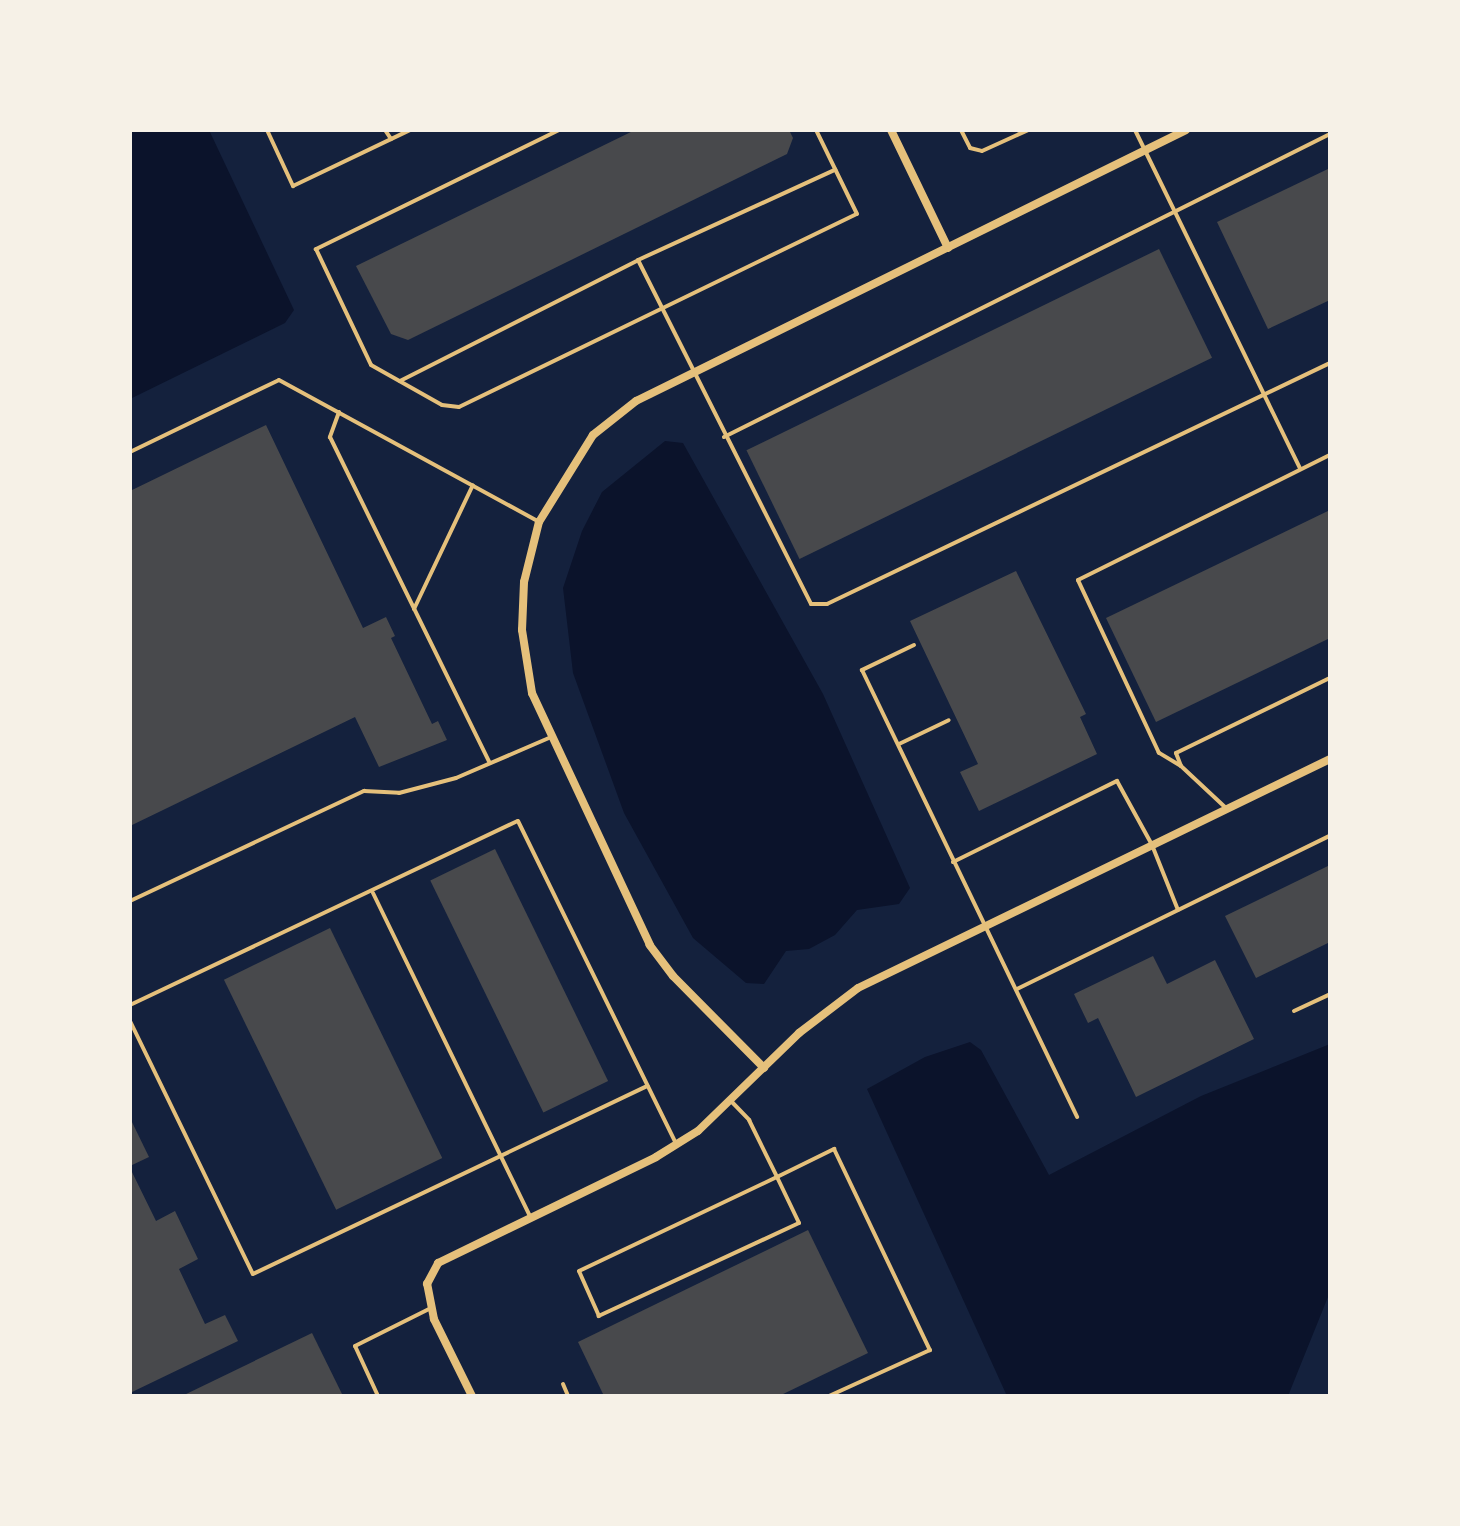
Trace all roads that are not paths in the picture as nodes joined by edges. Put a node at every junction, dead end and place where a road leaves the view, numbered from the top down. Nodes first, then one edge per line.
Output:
1 (267, 130) edge
2 (385, 130) edge
3 (410, 130) edge
4 (559, 130) edge
5 (816, 130) edge
6 (891, 130) edge
7 (961, 130) edge
8 (1028, 130) edge
9 (1135, 130) edge
10 (1186, 130) edge
11 (1330, 134) edge
12 (391, 139) junction
13 (1145, 150) junction
14 (835, 170) junction
15 (1174, 211) junction
16 (948, 248) junction
17 (638, 260) junction
18 (660, 307) junction
19 (1330, 363) edge
20 (692, 372) junction
21 (400, 381) junction
22 (1264, 394) junction
23 (339, 412) junction
24 (723, 437) junction
25 (130, 452) edge
26 (1330, 455) edge
27 (1300, 470) junction
28 (473, 485) junction
29 (539, 522) junction
30 (414, 610) junction
31 (914, 645) dead end
32 (1330, 678) edge
33 (949, 720) dead end
34 (551, 737) junction
35 (899, 744) junction
36 (1330, 759) edge
37 (490, 763) junction
38 (1181, 766) junction
39 (1227, 809) junction
40 (1330, 836) edge
41 (1152, 845) junction
42 (953, 862) junction
43 (373, 892) junction
44 (130, 901) edge
45 (1178, 910) junction
46 (984, 927) junction
47 (1017, 989) junction
48 (1330, 994) edge
49 (130, 1005) edge
50 (1294, 1011) dead end
51 (130, 1021) edge
52 (764, 1068) junction
53 (647, 1086) junction
54 (730, 1100) junction
55 (1077, 1117) dead end
56 (677, 1145) junction
57 (501, 1157) junction
58 (777, 1177) junction
59 (531, 1218) junction
60 (431, 1308) junction
61 (563, 1384) dead end
62 (378, 1396) edge
63 (472, 1396) edge
64 (568, 1396) edge
65 (829, 1396) edge

1 - 12 lane
2 - 12 lane
3 - 12 lane
4 - 21 lane
5 - 14 lane
6 - 16 street
7 - 8 lane
9 - 13 lane
10 - 13 street
11 - 15 lane
13 - 15 lane
13 - 16 street
14 - 17 lane
14 - 18 lane
15 - 22 lane
15 - 24 lane
16 - 20 street
17 - 18 lane
17 - 21 lane
18 - 20 lane
18 - 21 lane
19 - 22 lane
20 - 24 lane
20 - 29 street
22 - 24 lane
22 - 27 lane
23 - 25 lane
23 - 28 lane
23 - 30 lane
26 - 27 lane
27 - 38 lane
28 - 29 lane
28 - 30 lane
29 - 34 street
30 - 37 lane
31 - 35 lane
32 - 38 lane
33 - 35 lane
34 - 37 lane
34 - 52 street
35 - 42 lane
36 - 39 street
37 - 44 lane
38 - 39 lane
39 - 41 street
40 - 45 lane
41 - 42 lane
41 - 45 lane
41 - 46 street
42 - 46 lane
43 - 49 lane
43 - 53 lane
43 - 57 lane
45 - 47 lane
46 - 47 lane
46 - 52 street
47 - 55 lane
48 - 50 lane
51 - 57 lane
52 - 54 street
53 - 56 lane
53 - 57 lane
54 - 56 street
54 - 58 lane
56 - 59 street
57 - 59 lane
58 - 58 lane
58 - 65 lane
59 - 60 street
60 - 62 lane
60 - 63 street
61 - 64 lane

